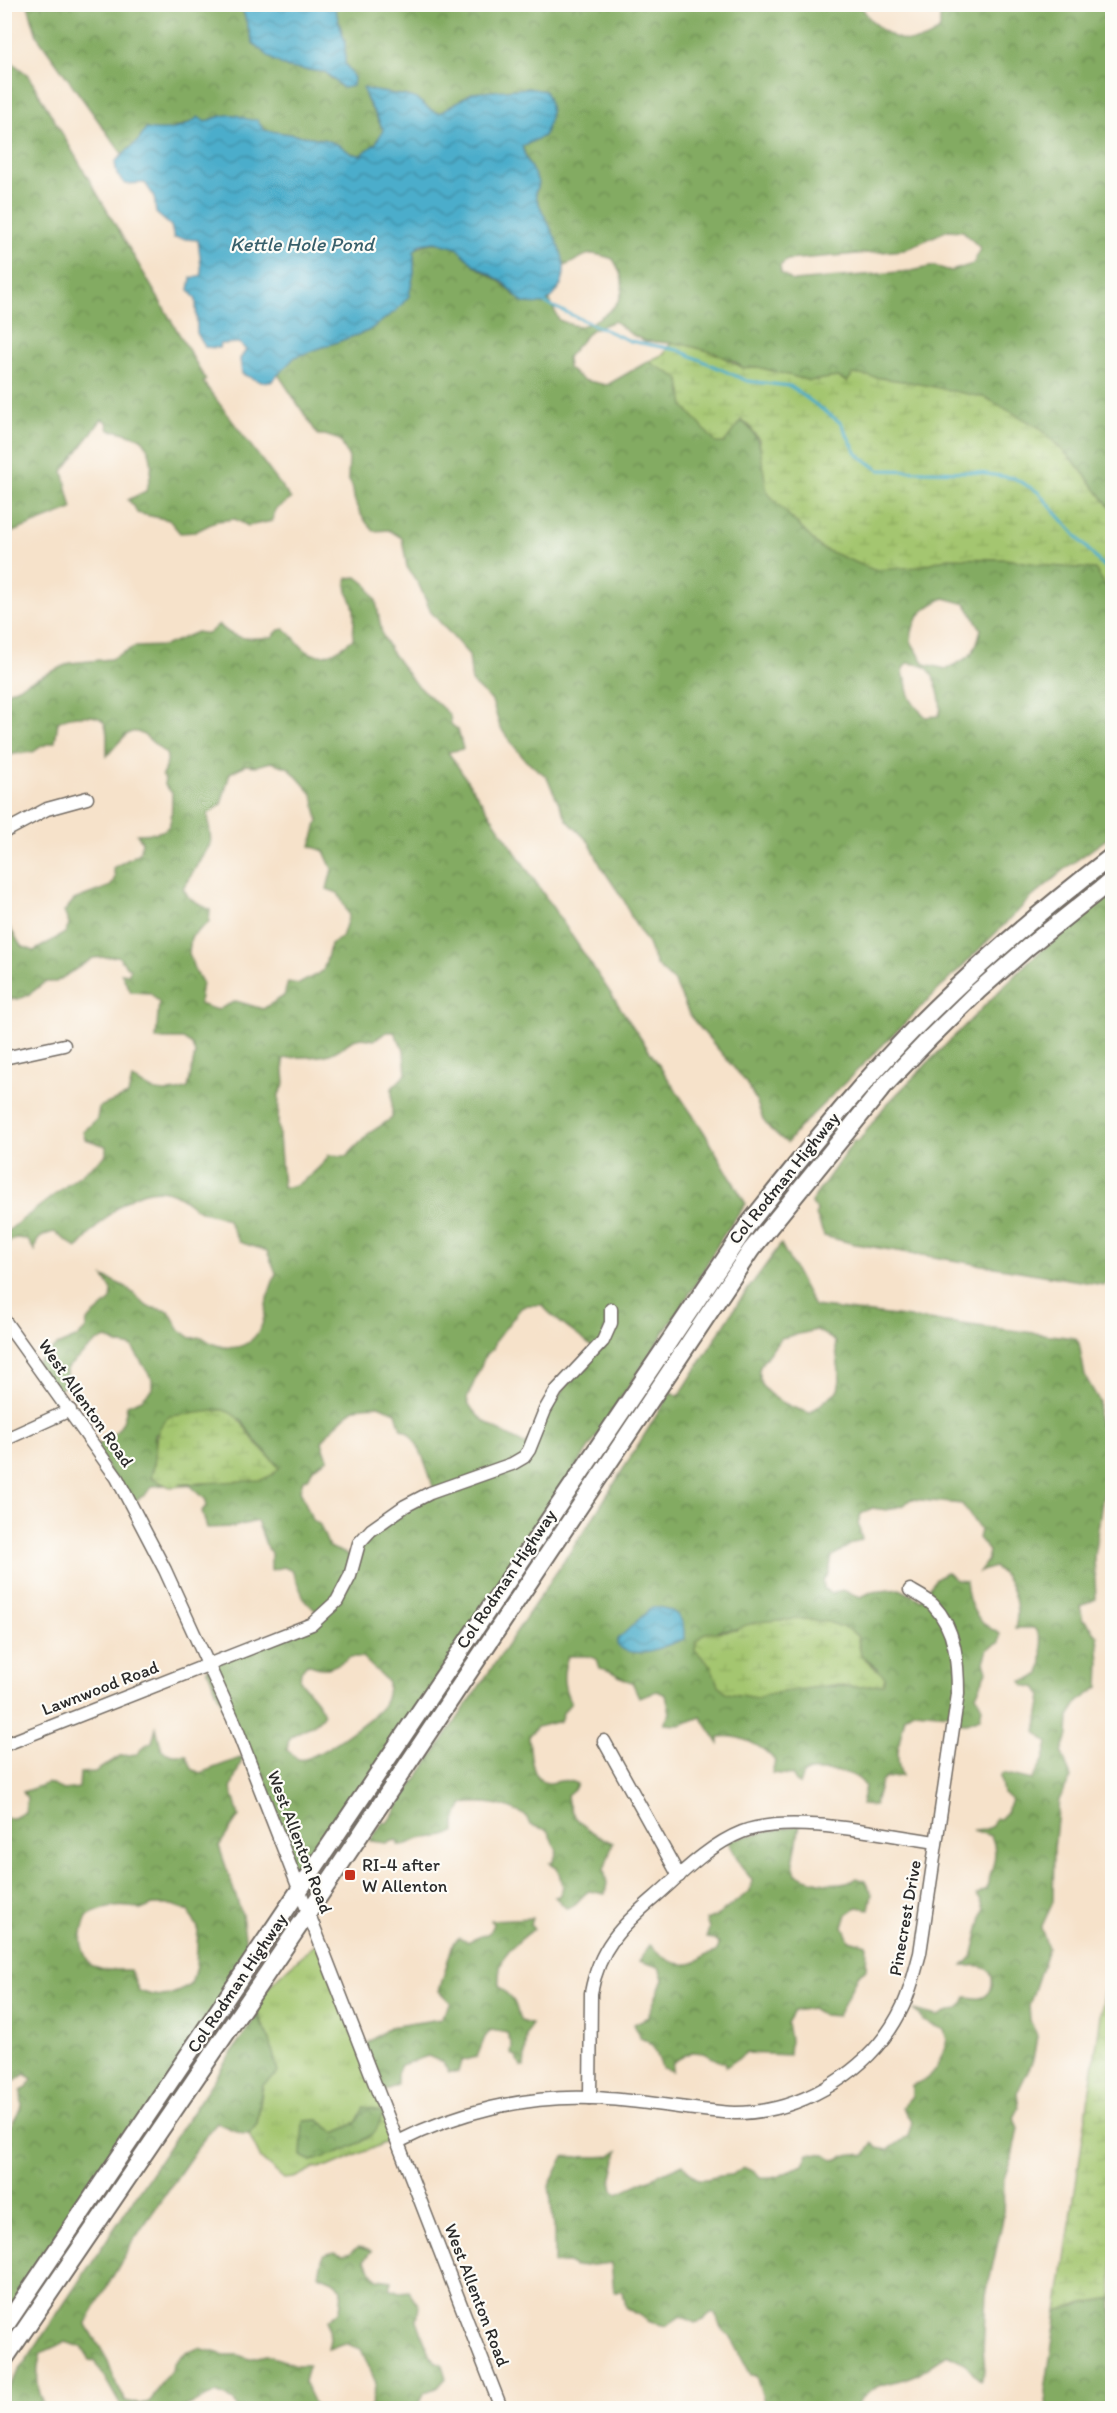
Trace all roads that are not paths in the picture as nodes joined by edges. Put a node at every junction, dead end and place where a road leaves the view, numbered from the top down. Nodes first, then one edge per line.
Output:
1 (87, 798) dead end
2 (4, 832) edge
3 (1113, 856) edge
4 (1113, 880) edge
5 (64, 1045) dead end
6 (4, 1058) edge
7 (611, 1309) dead end
8 (4, 1320) edge
9 (70, 1410) junction
10 (4, 1440) edge
11 (910, 1590) dead end
12 (209, 1666) junction
13 (604, 1741) dead end
14 (4, 1744) edge
15 (936, 1842) junction
16 (679, 1876) junction
17 (300, 1892) junction
18 (308, 1912) junction
19 (590, 2098) junction
20 (398, 2142) junction
21 (4, 2328) edge
22 (4, 2360) edge
23 (501, 2409) edge

1 - 2 street
3 - 17 highway, Col Rodman Highway
4 - 18 highway, Col Rodman Highway
5 - 6 street
7 - 12 street, Lawnwood Road
8 - 9 street, West Allenton Road
9 - 10 street
9 - 12 street, West Allenton Road
11 - 15 street, Pinecrest Drive
12 - 14 street, Lawnwood Road
12 - 17 street, West Allenton Road
13 - 16 street
15 - 16 street
15 - 19 street, Pinecrest Drive
16 - 19 street
17 - 18 street, West Allenton Road
17 - 21 highway, Col Rodman Highway
18 - 20 street, West Allenton Road
18 - 22 highway, Col Rodman Highway
19 - 20 street, Pinecrest Drive
20 - 23 street, West Allenton Road

